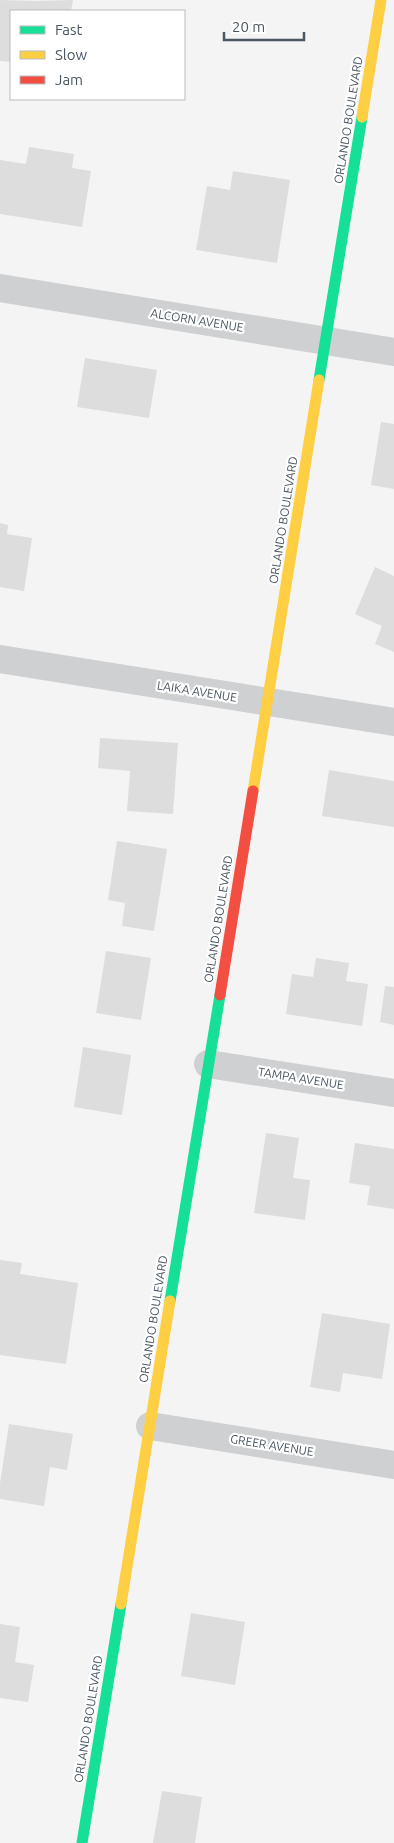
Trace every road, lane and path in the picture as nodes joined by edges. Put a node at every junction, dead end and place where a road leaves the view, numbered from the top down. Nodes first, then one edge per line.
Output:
1 (381, 0) edge
2 (0, 288) edge
3 (326, 341) junction
4 (394, 352) edge
5 (0, 659) edge
6 (267, 702) junction
7 (394, 722) edge
8 (208, 1064) junction
9 (394, 1093) edge
10 (150, 1426) junction
11 (394, 1465) edge
12 (82, 1843) edge

1 - 3 street, ORLANDO BOULEVARD
2 - 3 street, ALCORN AVENUE
3 - 4 street, ALCORN AVENUE
3 - 6 street, ORLANDO BOULEVARD
5 - 6 street, LAIKA AVENUE
6 - 7 street, LAIKA AVENUE
6 - 8 street, ORLANDO BOULEVARD
8 - 9 street, TAMPA AVENUE
8 - 10 street, ORLANDO BOULEVARD
10 - 11 street, GREER AVENUE
10 - 12 street, ORLANDO BOULEVARD

